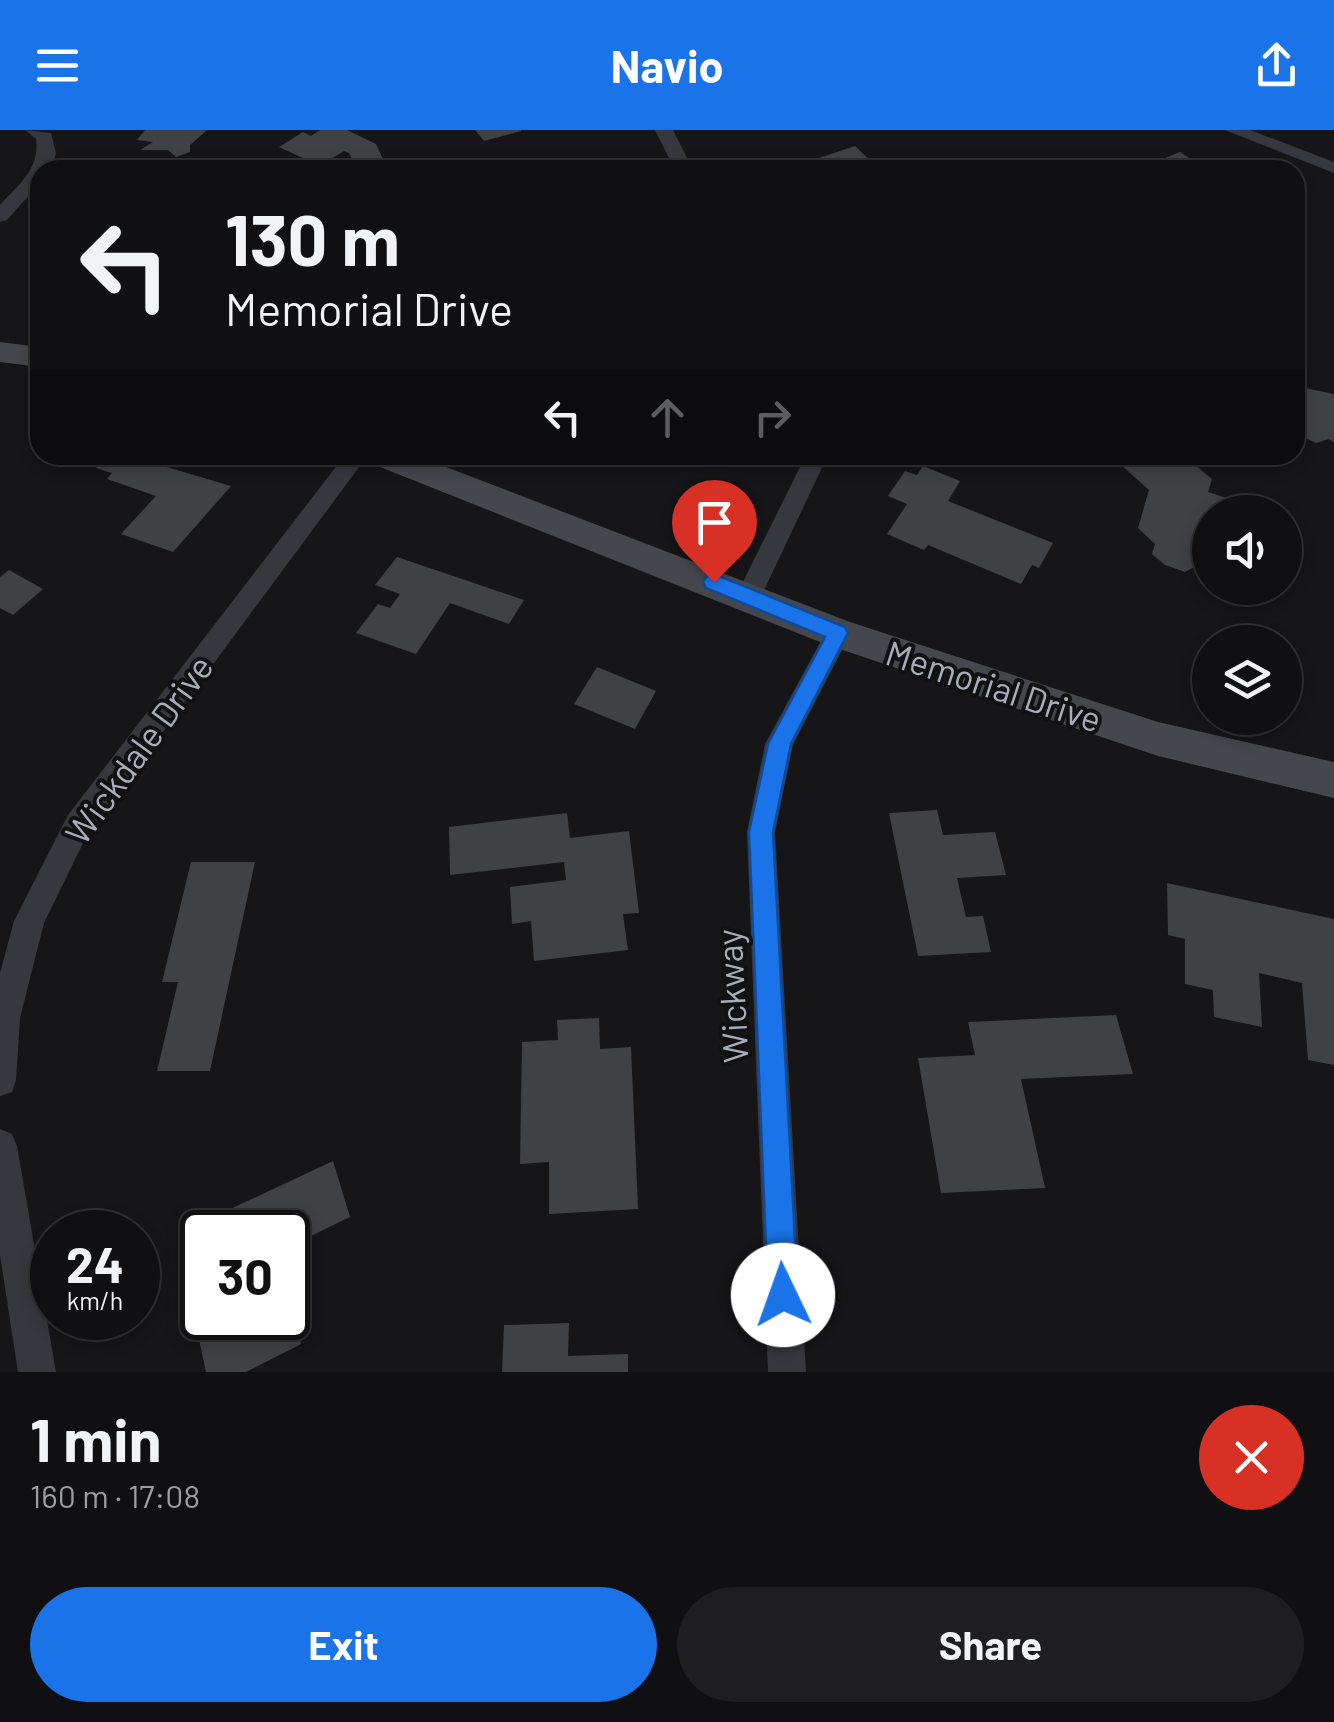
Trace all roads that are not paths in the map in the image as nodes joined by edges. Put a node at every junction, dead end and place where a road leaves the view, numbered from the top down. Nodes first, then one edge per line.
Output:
1 (65, 130) edge
2 (664, 130) edge
3 (1234, 130) edge
4 (40, 134) edge
5 (45, 160) edge
6 (679, 160) edge
7 (1334, 168) edge
8 (30, 183) edge
9 (0, 216) edge
10 (0, 352) edge
11 (30, 356) edge
12 (349, 465) edge
13 (408, 465) edge
14 (812, 465) edge
15 (749, 596) junction
16 (838, 633) junction
17 (1334, 780) edge
18 (0, 1080) edge
19 (0, 1146) edge
20 (37, 1372) edge
21 (787, 1372) edge

1 - 4 street
2 - 6 street
3 - 7 street
4 - 5 street
8 - 9 street
10 - 11 street
12 - 18 street, Wickdale Drive
13 - 15 street, Memorial Drive
14 - 15 street
15 - 16 street, Memorial Drive
16 - 17 street, Memorial Drive
16 - 21 street, Wickway
19 - 20 street

